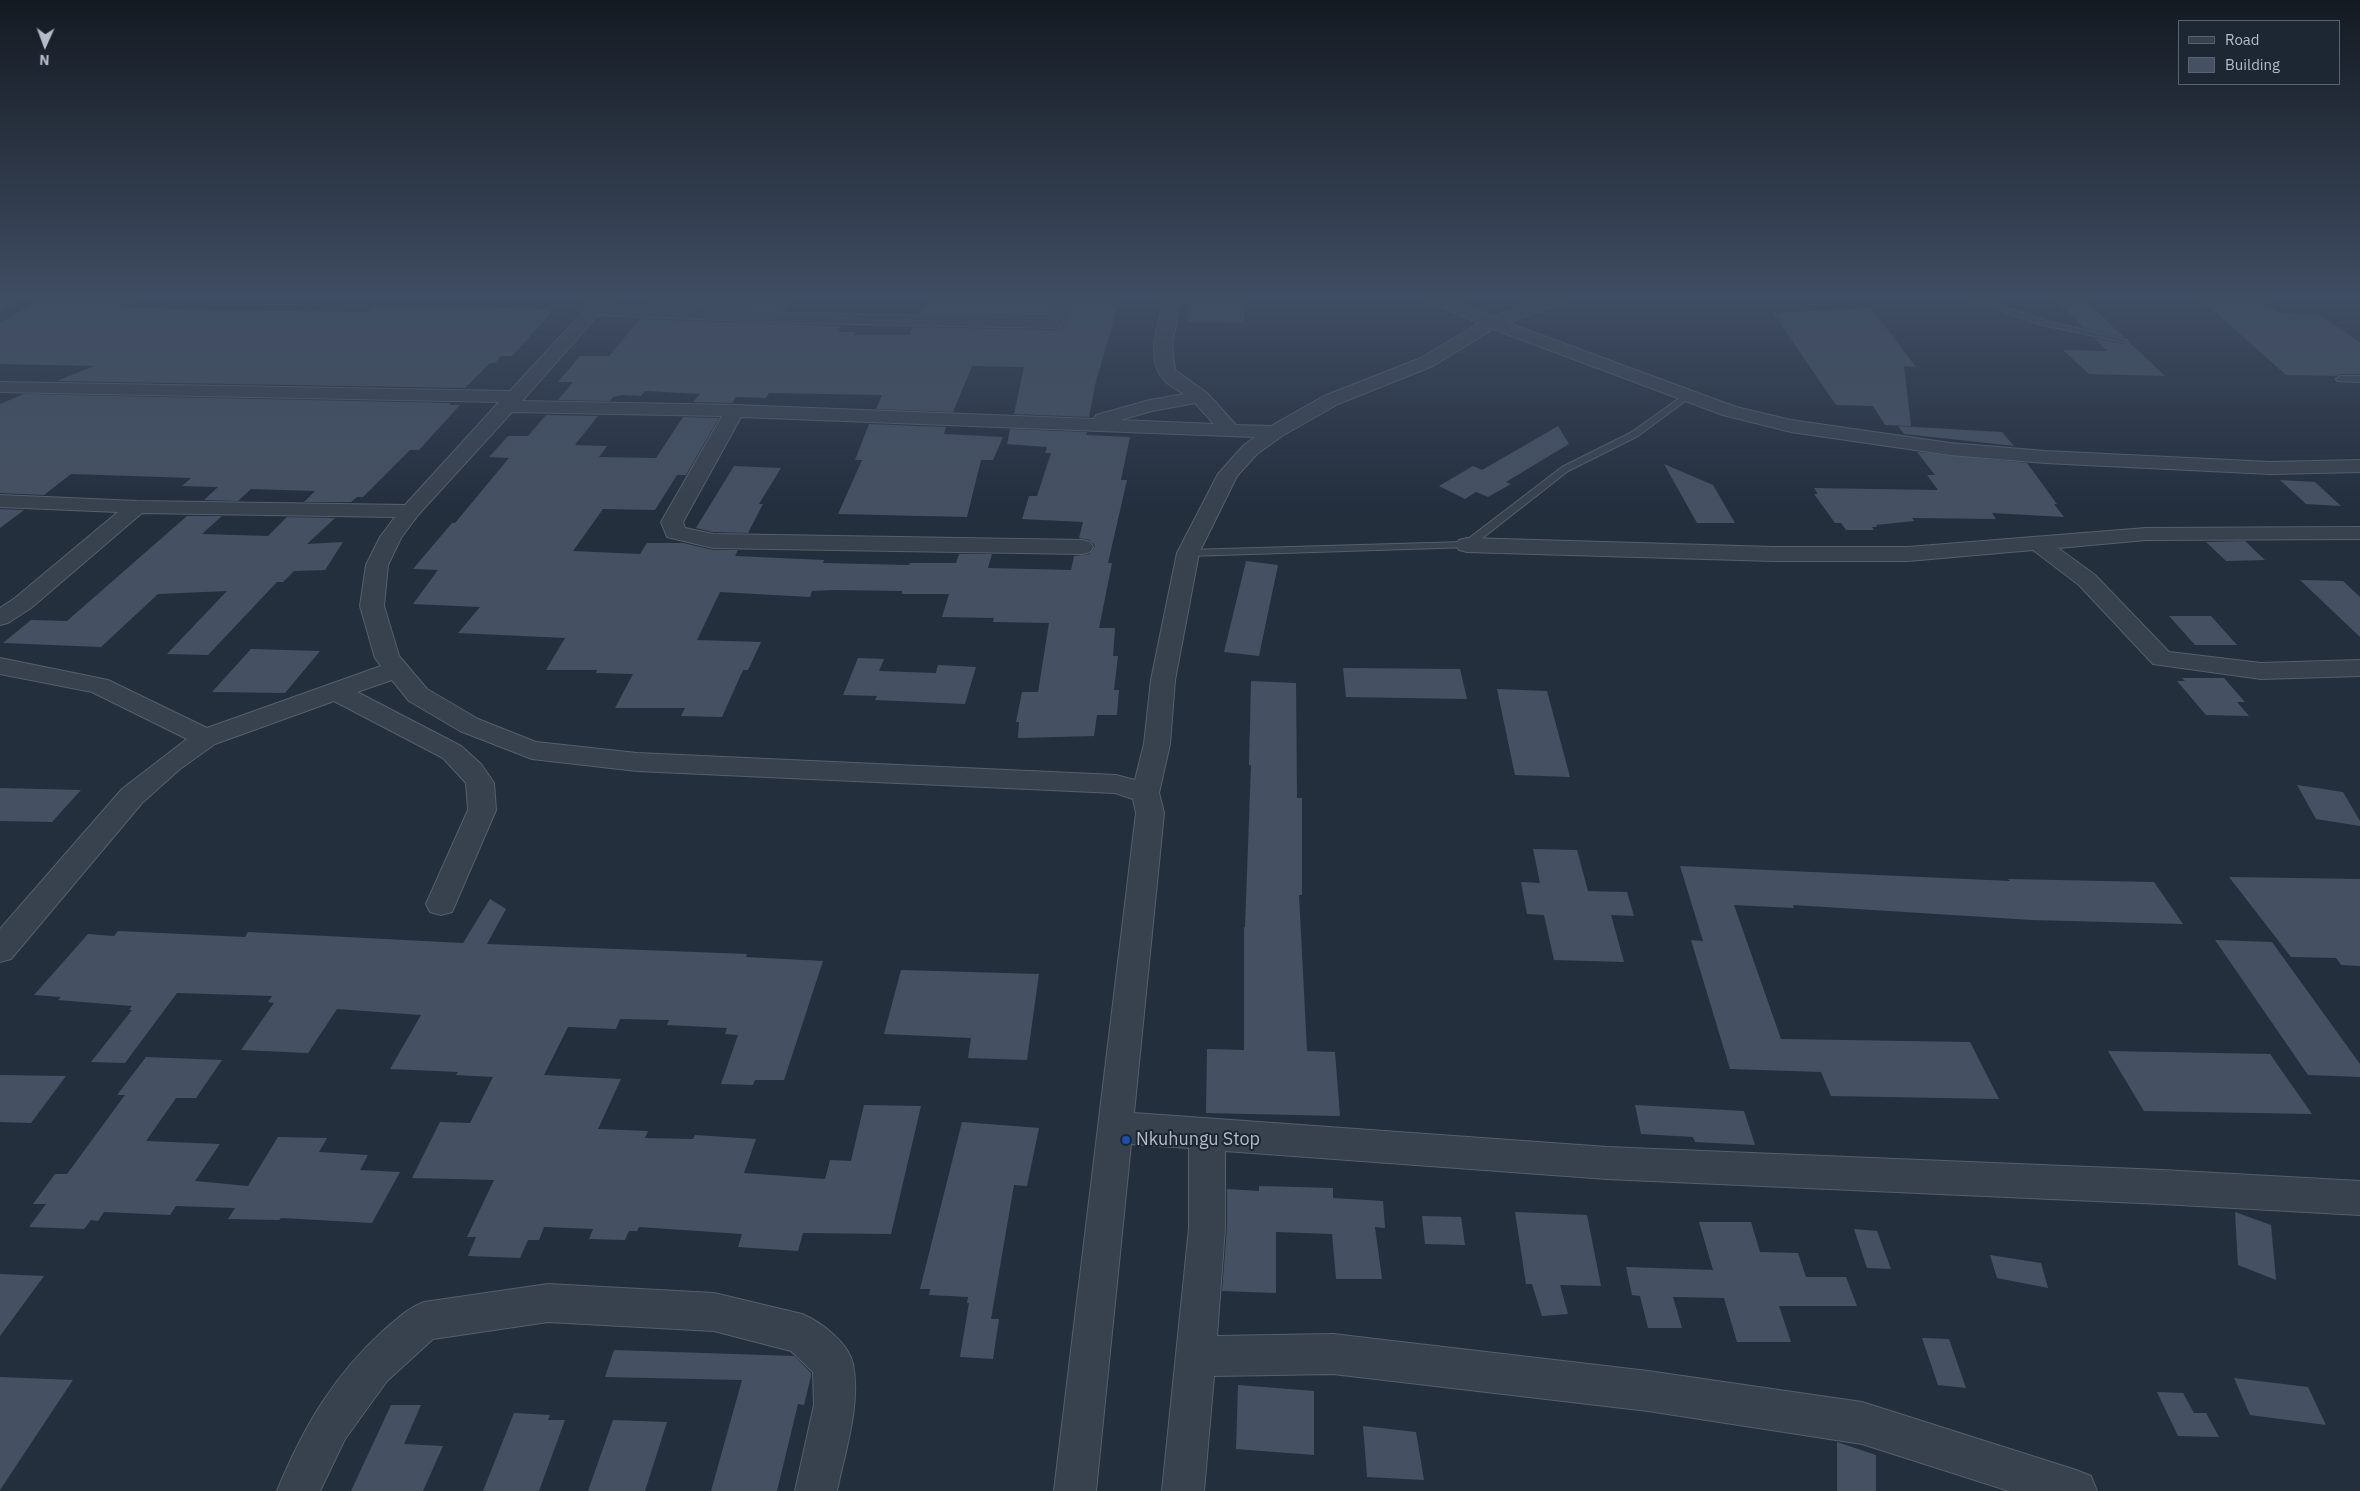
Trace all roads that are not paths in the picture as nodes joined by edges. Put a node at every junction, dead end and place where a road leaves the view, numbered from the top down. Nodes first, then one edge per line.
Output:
1 (542, 368) edge
2 (1165, 368) edge
3 (1412, 368) edge
4 (1612, 368) edge
5 (2340, 379) dead end
6 (2360, 379) edge
7 (0, 387) edge
8 (1688, 396) junction
9 (1200, 397) junction
10 (510, 402) junction
11 (735, 411) junction
12 (1081, 425) junction
13 (1230, 430) junction
14 (1275, 432) junction
15 (2360, 466) edge
16 (0, 501) edge
17 (137, 507) junction
18 (410, 510) junction
19 (2360, 533) edge
20 (2038, 543) junction
21 (1467, 546) junction
22 (1082, 547) dead end
23 (1188, 553) junction
24 (0, 618) edge
25 (0, 666) edge
26 (2360, 668) edge
27 (397, 669) junction
28 (335, 691) junction
29 (206, 738) junction
30 (1145, 794) junction
31 (441, 904) dead end
32 (0, 950) edge
33 (1116, 1127) junction
34 (1207, 1135) junction
35 (2360, 1198) edge
36 (1196, 1356) junction
37 (298, 1491) edge
38 (816, 1491) edge
39 (1075, 1491) edge
40 (1183, 1491) edge
41 (2076, 1491) edge

1 - 10 street
2 - 9 street
3 - 14 street
4 - 8 street
5 - 6 lane
7 - 10 street
8 - 15 street
8 - 21 lane
9 - 12 street
9 - 13 street
10 - 11 street
10 - 18 street
11 - 12 street
11 - 22 street
12 - 13 street
13 - 14 street
14 - 23 street
16 - 17 street
17 - 18 street
17 - 24 street
18 - 27 street
19 - 20 street
20 - 21 street
20 - 26 street
21 - 23 lane
23 - 30 street
25 - 29 street
27 - 28 street
27 - 30 street
28 - 29 street
28 - 31 street
29 - 32 street
30 - 33 street
33 - 34 street
33 - 39 street
34 - 35 street
34 - 36 street
36 - 40 street
36 - 41 street
37 - 38 street

